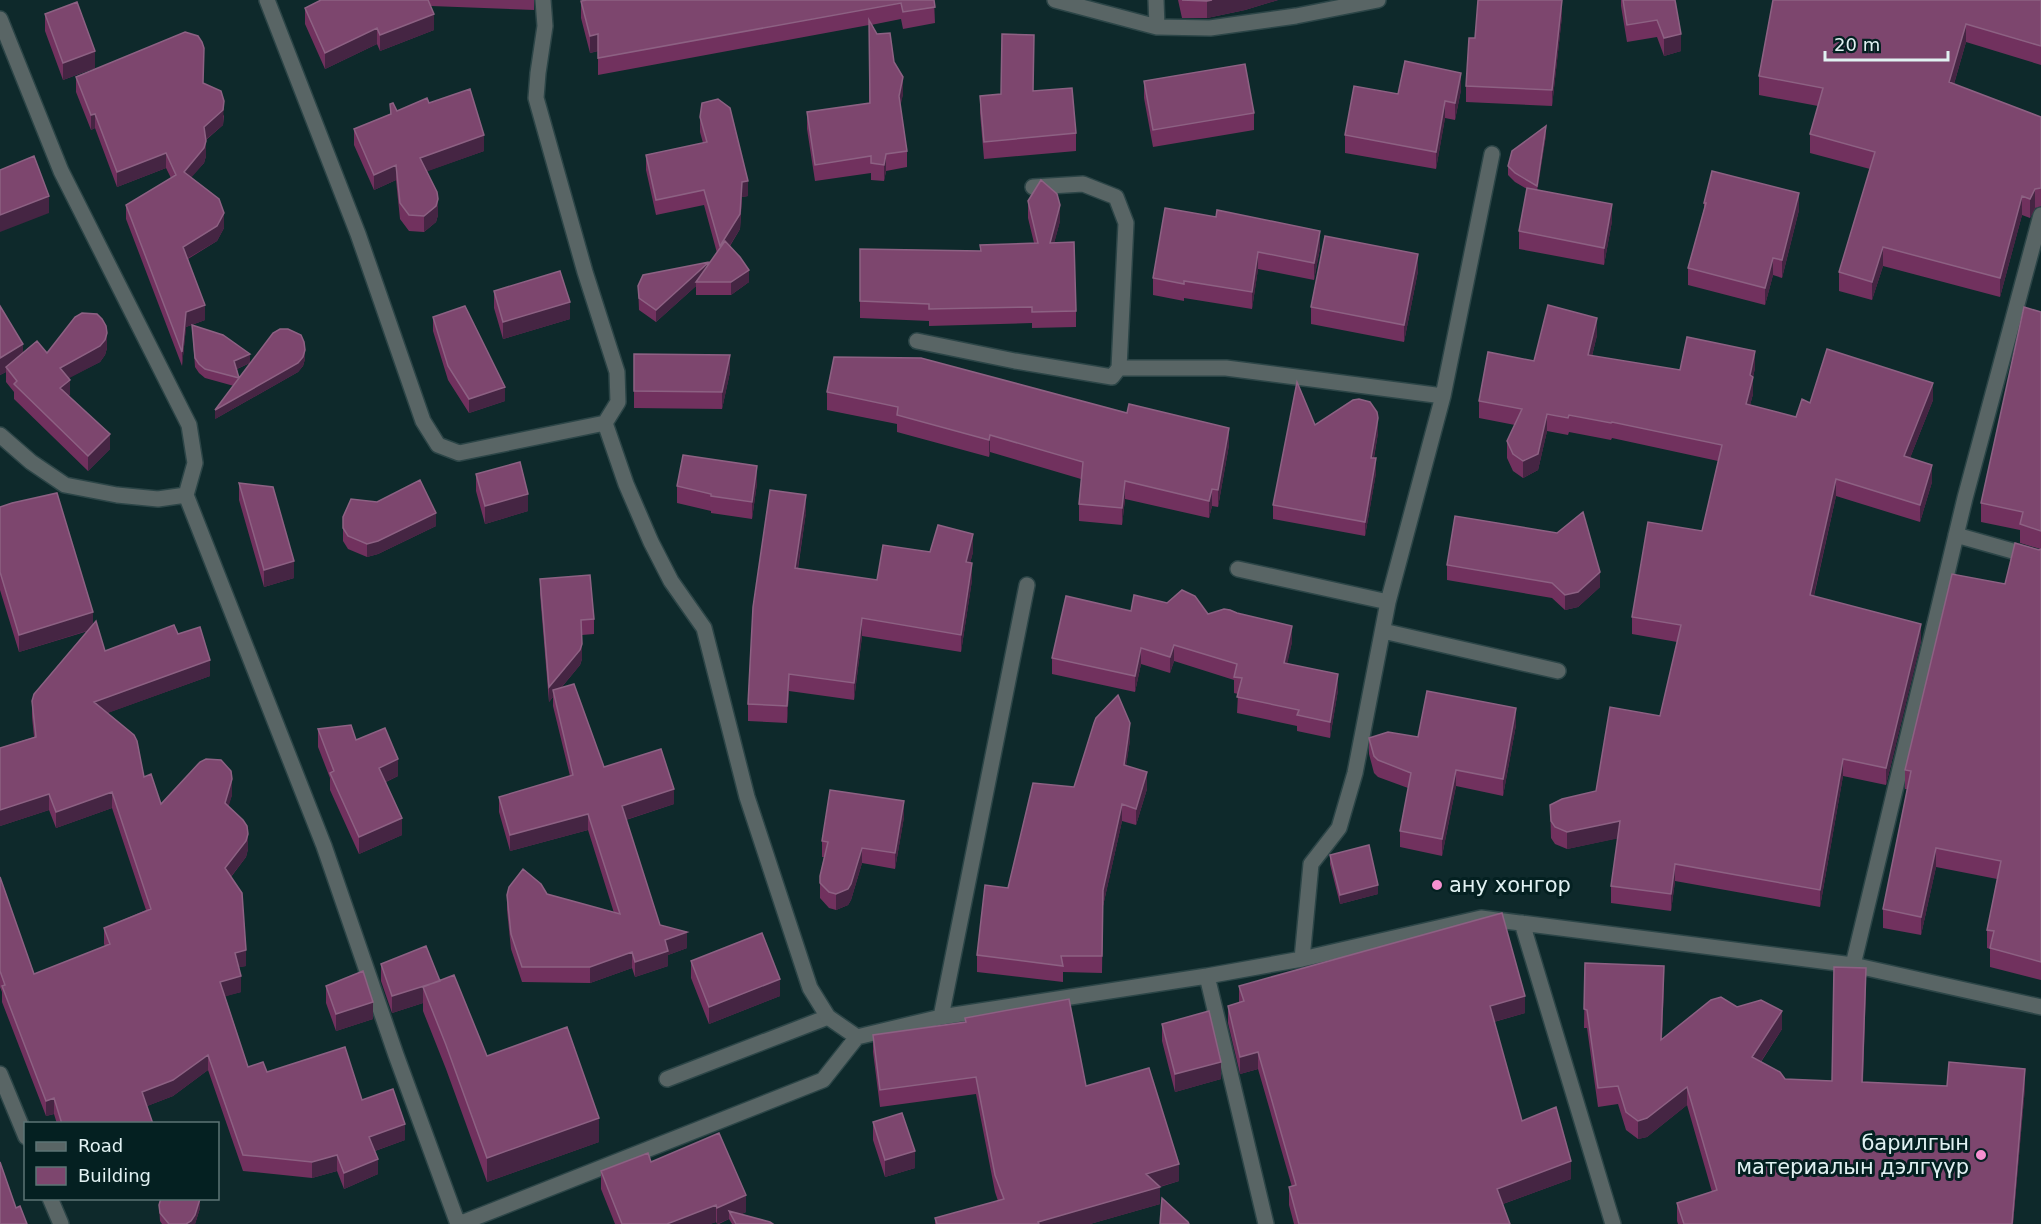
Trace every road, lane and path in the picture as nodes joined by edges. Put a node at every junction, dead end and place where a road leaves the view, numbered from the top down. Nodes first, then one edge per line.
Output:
1 (267, 0) edge
2 (543, 0) edge
3 (1055, 0) edge
4 (1156, 0) edge
5 (1378, 0) edge
6 (0, 20) edge
7 (1157, 27) junction
8 (1492, 154) dead end
9 (1033, 187) dead end
10 (2041, 214) edge
11 (917, 341) dead end
12 (1119, 368) junction
13 (1443, 396) junction
14 (605, 423) junction
15 (0, 435) edge
16 (186, 495) junction
17 (1956, 535) junction
18 (2041, 560) edge
19 (1238, 568) dead end
20 (1027, 585) dead end
21 (1388, 602) junction
22 (1383, 631) junction
23 (1558, 671) dead end
24 (1522, 923) junction
25 (1302, 959) junction
26 (1853, 965) junction
27 (1207, 976) junction
28 (2041, 1007) edge
29 (828, 1017) junction
30 (941, 1017) junction
31 (856, 1037) junction
32 (0, 1074) edge
33 (667, 1079) dead end
34 (24, 1132) edge
35 (52, 1200) edge
36 (61, 1224) edge
37 (459, 1224) edge
38 (1266, 1224) edge
39 (1613, 1224) edge

1 - 14 street
2 - 14 street
3 - 7 street
4 - 7 street
5 - 7 street
6 - 16 street
8 - 13 street
9 - 12 street
10 - 17 street
11 - 12 street
12 - 13 street
13 - 21 street
14 - 29 street
15 - 16 street
16 - 37 street
17 - 18 street
17 - 26 street
19 - 21 street
20 - 30 street
21 - 22 street
22 - 23 street
22 - 25 street
24 - 25 street
24 - 26 street
24 - 39 street
25 - 27 street
26 - 28 street
27 - 30 street
27 - 38 street
29 - 31 street
29 - 33 street
30 - 31 street
31 - 37 street
32 - 34 street
35 - 36 street

